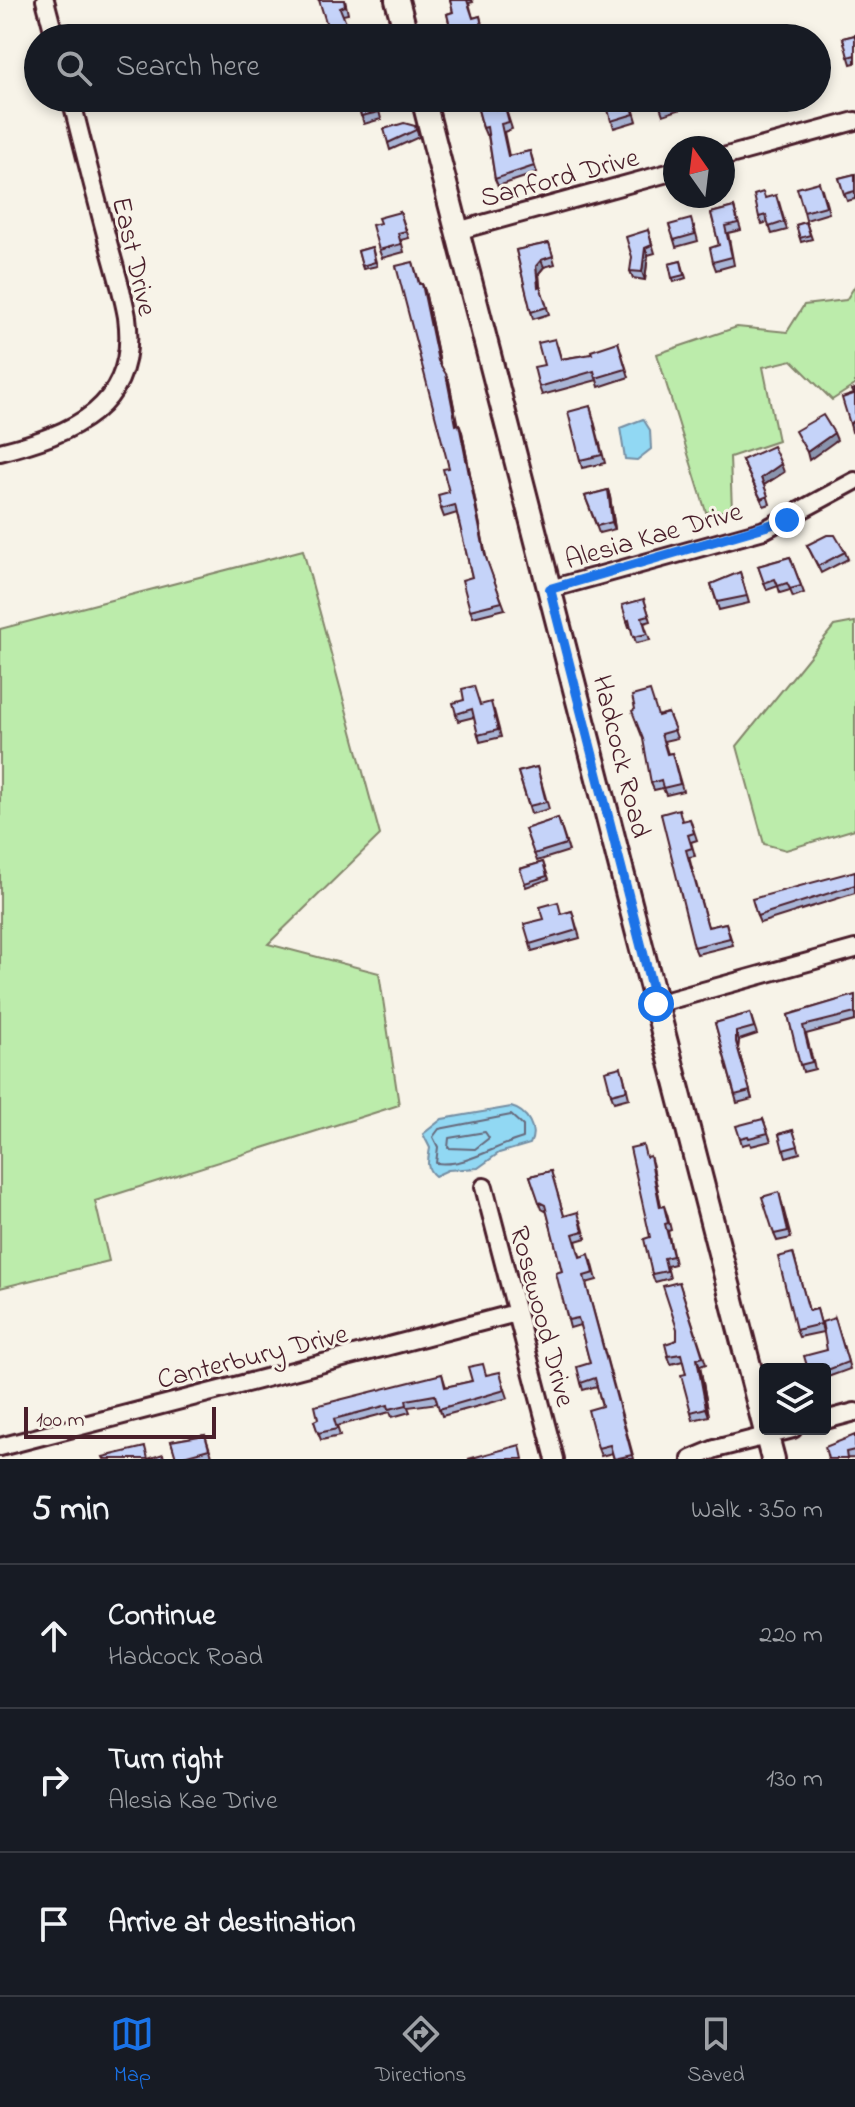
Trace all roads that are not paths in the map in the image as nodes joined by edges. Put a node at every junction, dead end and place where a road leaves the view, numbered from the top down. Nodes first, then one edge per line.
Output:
1 (45, 0) edge
2 (397, 0) edge
3 (51, 24) edge
4 (403, 24) edge
5 (75, 112) edge
6 (427, 112) edge
7 (855, 121) edge
8 (735, 154) edge
9 (663, 174) edge
10 (457, 231) junction
11 (0, 452) edge
12 (855, 481) edge
13 (550, 589) junction
14 (855, 949) edge
15 (656, 1004) junction
16 (484, 1187) dead end
17 (516, 1313) junction
18 (759, 1404) edge
19 (855, 1412) edge
20 (831, 1418) edge
21 (759, 1434) edge
22 (767, 1435) edge
23 (0, 1447) edge
24 (555, 1459) edge
25 (691, 1459) edge
26 (773, 1459) edge

1 - 3 street
2 - 4 street
5 - 11 street, East Drive
6 - 10 street, Hadcock Road
7 - 8 street
9 - 10 street, Sanford Drive
10 - 13 street, Hadcock Road
12 - 13 street, Alesia Kae Drive
13 - 15 street, Hadcock Road
14 - 15 street
15 - 18 street, Hadcock Road
16 - 17 street, Rosewood Drive
17 - 23 street, Canterbury Drive
17 - 24 street, Rosewood Drive
19 - 20 street
21 - 25 street
22 - 26 street, Hadcock Road

